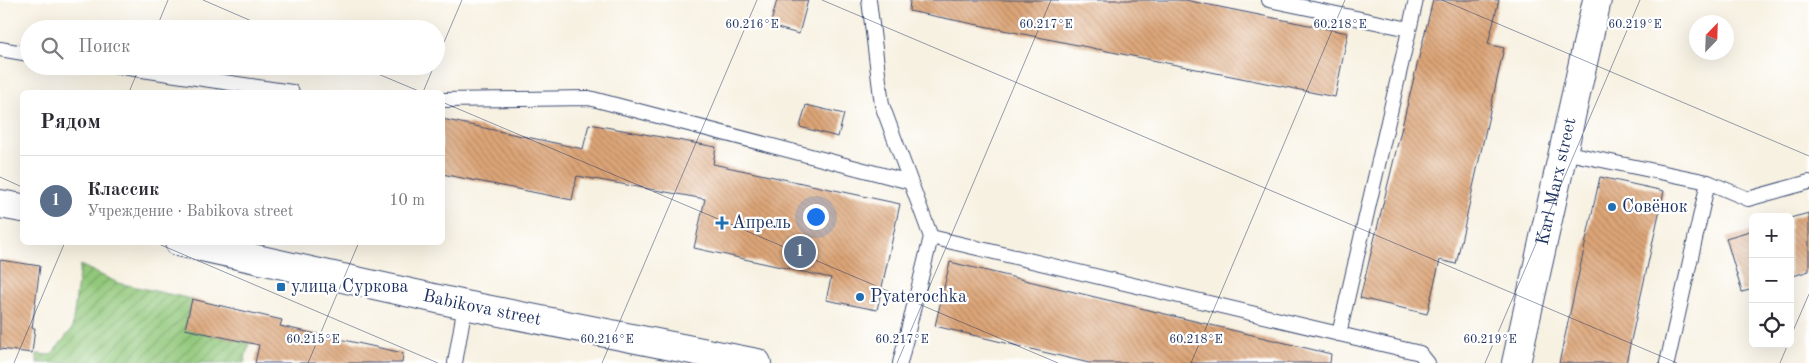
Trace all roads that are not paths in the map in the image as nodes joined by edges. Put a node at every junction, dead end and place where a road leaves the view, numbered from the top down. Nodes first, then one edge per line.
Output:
1 (869, 0) edge
2 (1269, 0) edge
3 (1416, 0) edge
4 (1596, 0) edge
5 (1409, 29) junction
6 (0, 49) edge
7 (20, 52) edge
8 (176, 75) edge
9 (278, 90) edge
10 (445, 100) edge
11 (1563, 152) junction
12 (910, 182) junction
13 (1708, 182) junction
14 (1809, 182) edge
15 (0, 204) edge
16 (20, 208) edge
17 (931, 236) junction
18 (192, 245) edge
19 (465, 305) junction
20 (1339, 334) junction
21 (455, 363) edge
22 (757, 363) edge
23 (900, 363) edge
24 (1428, 363) edge
25 (1516, 363) edge
26 (1667, 363) edge

1 - 12 lane
2 - 5 lane
3 - 5 lane
4 - 11 main road, Karl Marx street
5 - 20 lane
6 - 7 lane
8 - 9 lane
10 - 12 lane
11 - 13 lane
11 - 25 main road, Karl Marx street
12 - 17 lane
13 - 14 lane
13 - 26 lane
15 - 16 main road
17 - 20 lane
17 - 23 lane
18 - 19 main road, Babikova street
19 - 21 lane
19 - 22 main road, Babikova street
20 - 24 lane

